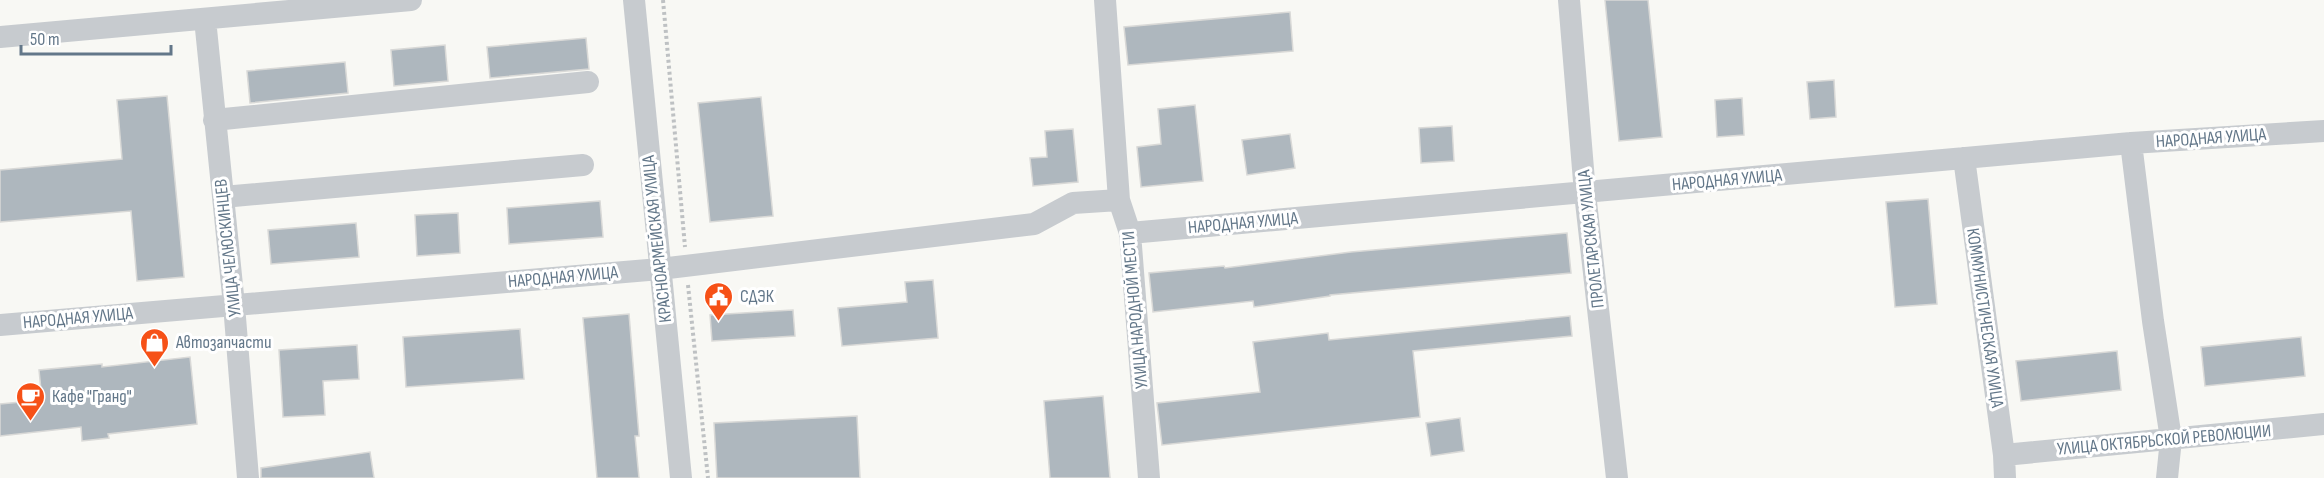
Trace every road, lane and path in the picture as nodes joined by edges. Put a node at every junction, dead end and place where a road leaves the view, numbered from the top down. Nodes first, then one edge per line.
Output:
1 (411, 0) edge
2 (634, 0) edge
3 (663, 0) edge
4 (1105, 0) edge
5 (1569, 0) edge
6 (205, 19) junction
7 (0, 37) edge
8 (588, 82) dead end
9 (214, 120) junction
10 (2324, 131) edge
11 (2131, 143) junction
12 (1964, 158) junction
13 (583, 165) dead end
14 (1585, 193) junction
15 (223, 197) junction
16 (1119, 200) junction
17 (1130, 233) junction
18 (687, 266) junction
19 (660, 269) junction
20 (234, 304) junction
21 (0, 325) edge
22 (2324, 424) edge
23 (2171, 439) junction
24 (2004, 454) junction
25 (248, 478) edge
26 (681, 478) edge
27 (708, 478) edge
28 (1149, 478) edge
29 (1617, 478) edge
30 (2005, 478) edge
31 (2167, 478) edge

1 - 6 street
2 - 19 street, КРАСНОАРМЕЙСКАЯ УЛИЦА
3 - 18 path
4 - 16 street, УЛИЦА НАРОДНОЙ МЕСТИ
5 - 14 street, ПРОЛЕТАРСКАЯ УЛИЦА
6 - 7 street
6 - 9 street, УЛИЦА ЧЕЛЮСКИНЦЕВ
8 - 9 street
9 - 15 street, УЛИЦА ЧЕЛЮСКИНЦЕВ
10 - 11 street, НАРОДНАЯ УЛИЦА
11 - 12 street, НАРОДНАЯ УЛИЦА
11 - 23 street
12 - 14 street, НАРОДНАЯ УЛИЦА
12 - 24 street, КОММУНИСТИЧЕСКАЯ УЛИЦА
13 - 15 street
14 - 17 street, НАРОДНАЯ УЛИЦА
14 - 29 street, ПРОЛЕТАРСКАЯ УЛИЦА
15 - 20 street, УЛИЦА ЧЕЛЮСКИНЦЕВ
16 - 17 street, УЛИЦА НАРОДНОЙ МЕСТИ
16 - 18 street, НАРОДНАЯ УЛИЦА
17 - 28 street, УЛИЦА НАРОДНОЙ МЕСТИ
18 - 19 street, НАРОДНАЯ УЛИЦА
18 - 27 path
19 - 20 street, НАРОДНАЯ УЛИЦА
19 - 26 street, КРАСНОАРМЕЙСКАЯ УЛИЦА
20 - 21 street, НАРОДНАЯ УЛИЦА
20 - 25 street, УЛИЦА ЧЕЛЮСКИНЦЕВ
22 - 23 street, УЛИЦА ОКТЯБРЬСКОЙ РЕВОЛЮЦИИ
23 - 24 street, УЛИЦА ОКТЯБРЬСКОЙ РЕВОЛЮЦИИ
23 - 31 street
24 - 30 street, КОММУНИСТИЧЕСКАЯ УЛИЦА

